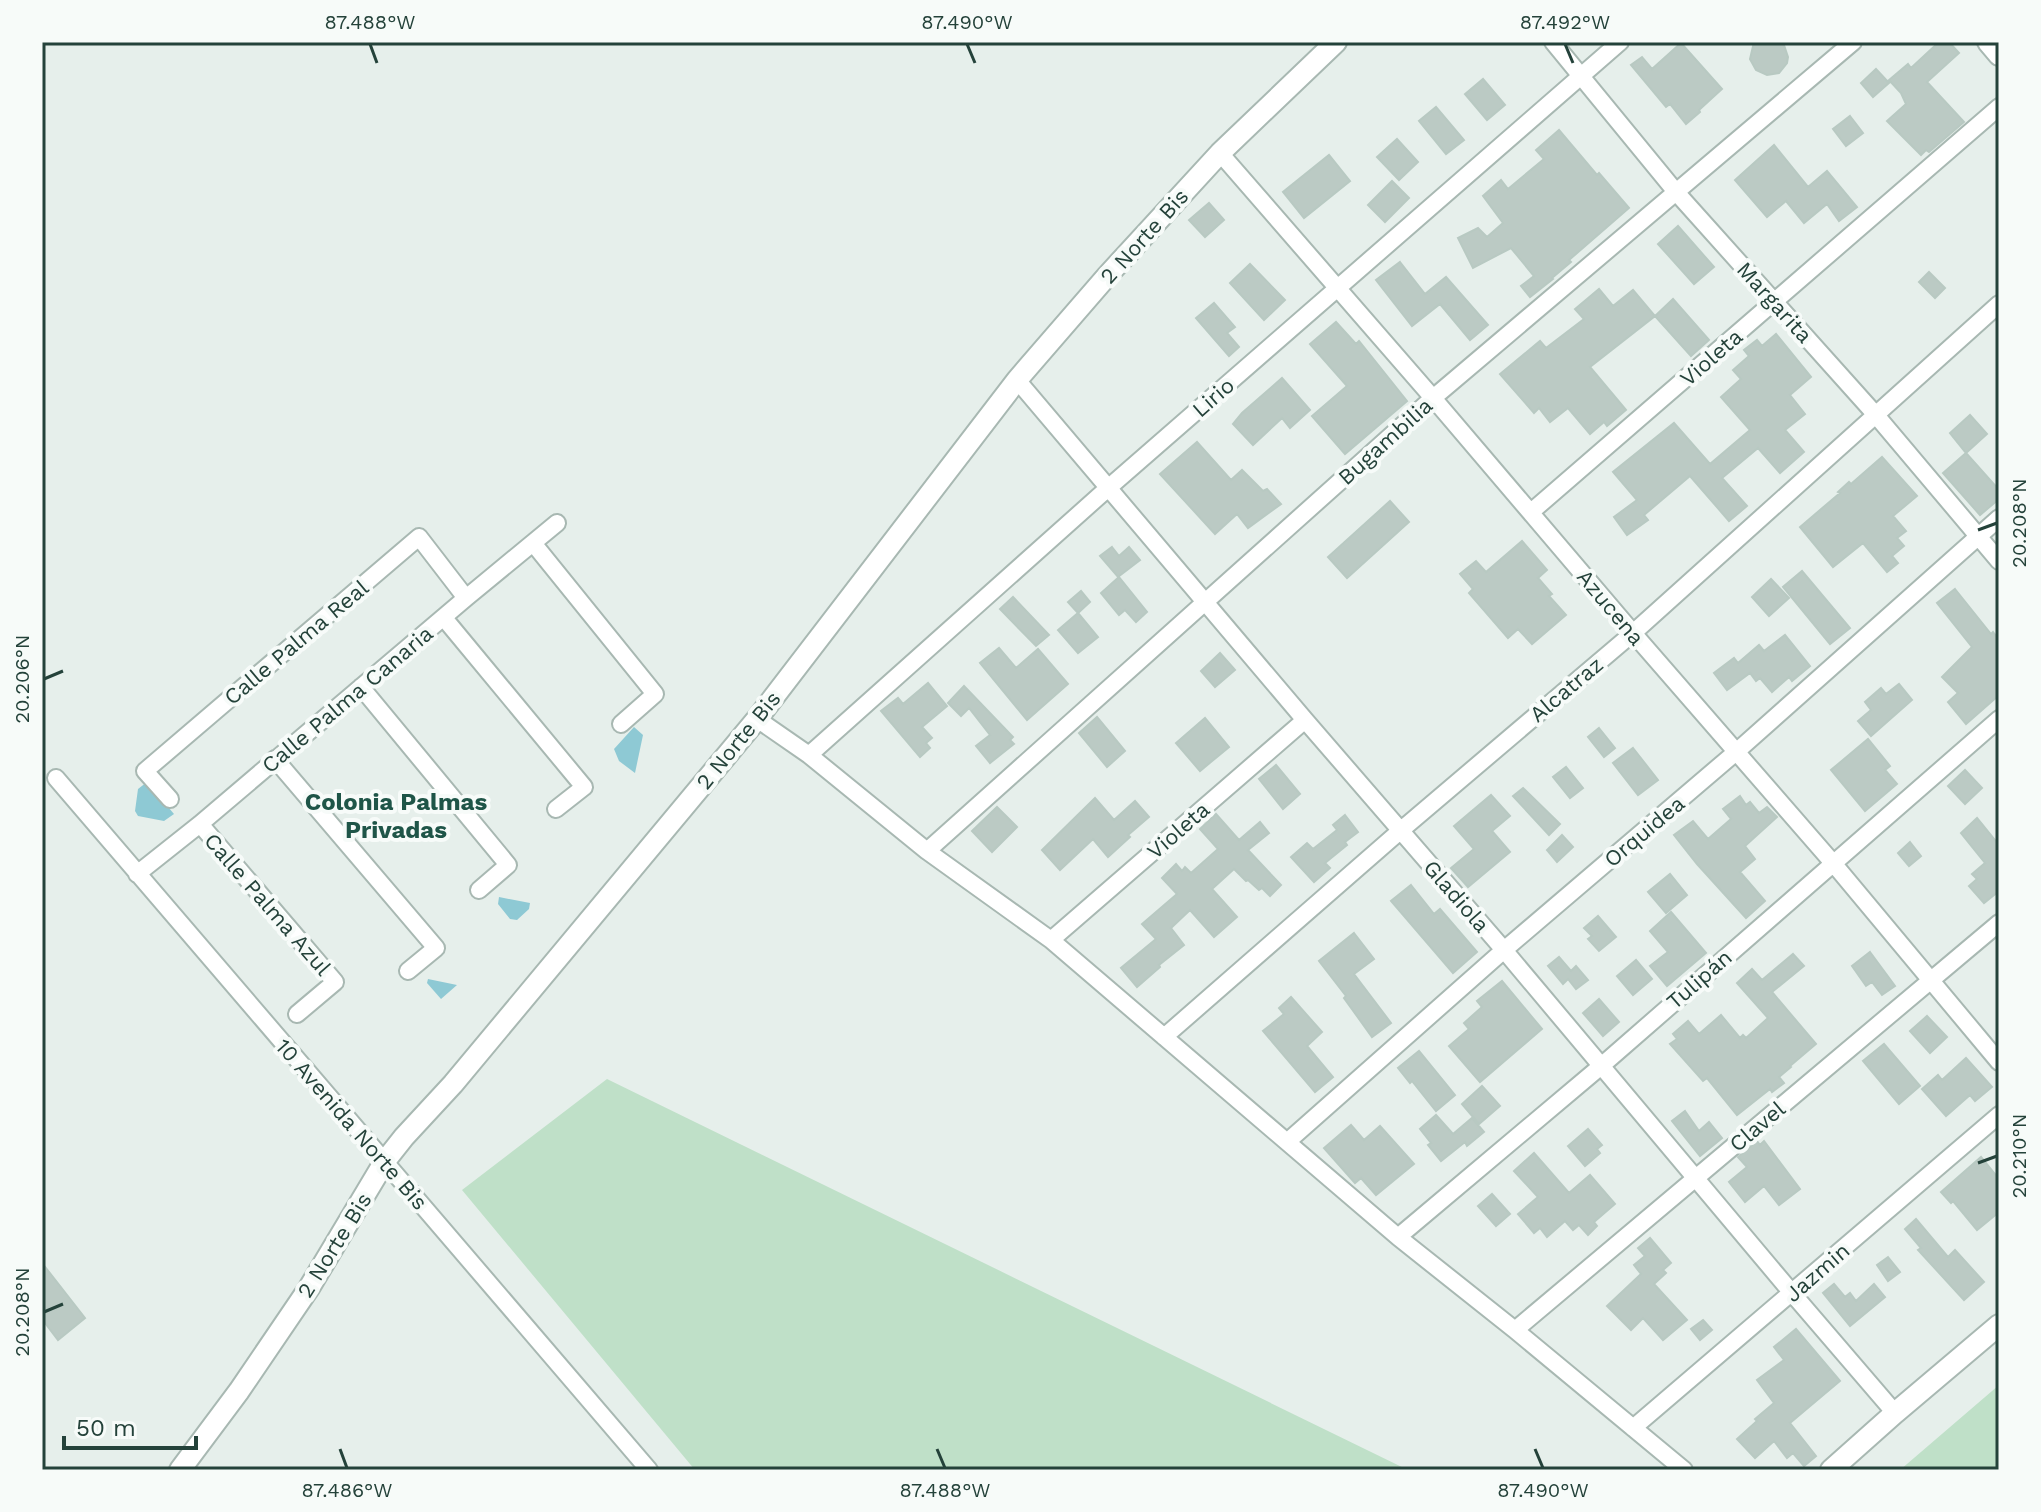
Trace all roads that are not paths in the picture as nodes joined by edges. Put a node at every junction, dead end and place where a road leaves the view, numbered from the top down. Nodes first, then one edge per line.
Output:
1 (1336, 42) edge
2 (1553, 42) edge
3 (1620, 42) edge
4 (1853, 42) edge
5 (1988, 42) edge
6 (1999, 55) edge
7 (1580, 75) junction
8 (1999, 107) edge
9 (1220, 153) junction
10 (1676, 192) junction
11 (1337, 289) junction
12 (1776, 302) junction
13 (1999, 304) edge
14 (1017, 380) junction
15 (1433, 398) junction
16 (1875, 414) junction
17 (1107, 489) junction
18 (1531, 512) junction
19 (1999, 518) edge
20 (557, 523) dead end
21 (1978, 536) junction
22 (533, 543) junction
23 (1999, 561) edge
24 (466, 598) junction
25 (1205, 602) junction
26 (444, 618) junction
27 (1633, 633) junction
28 (361, 687) junction
29 (757, 719) junction
30 (1999, 719) edge
31 (1305, 720) junction
32 (621, 724) dead end
33 (1736, 752) junction
34 (809, 755) junction
35 (275, 759) junction
36 (56, 778) dead end
37 (170, 799) dead end
38 (556, 809) dead end
39 (200, 824) junction
40 (1400, 831) junction
41 (927, 851) junction
42 (1833, 863) junction
43 (137, 874) junction
44 (479, 890) dead end
45 (1999, 923) edge
46 (1051, 940) junction
47 (1504, 950) junction
48 (408, 971) dead end
49 (1932, 980) junction
50 (297, 1014) dead end
51 (1164, 1037) junction
52 (1999, 1062) edge
53 (1600, 1067) junction
54 (1999, 1115) edge
55 (1287, 1142) junction
56 (385, 1161) junction
57 (1695, 1177) junction
58 (1398, 1237) junction
59 (1792, 1293) junction
60 (1999, 1325) edge
61 (1515, 1330) junction
62 (1895, 1413) junction
63 (1633, 1428) junction
64 (180, 1470) edge
65 (649, 1470) edge
66 (1684, 1470) edge
67 (1831, 1470) edge

1 - 9 street, 2 Norte Bis
2 - 7 street, Margarita
3 - 7 street, Lirio
4 - 10 street, Bugambilia
5 - 6 street
7 - 10 street, Margarita
7 - 11 street, Lirio
8 - 12 street, Violeta
9 - 11 street, Azucena
9 - 14 street, 2 Norte Bis
10 - 12 street, Margarita
10 - 15 street, Bugambilia
11 - 15 street, Azucena
11 - 17 street, Lirio
12 - 16 street, Margarita
12 - 18 street, Violeta
13 - 16 street, Alcatraz
14 - 17 street, Gladiola
14 - 29 street, 2 Norte Bis
15 - 18 street, Azucena
15 - 25 street, Bugambilia
16 - 21 street, Margarita
16 - 27 street, Alcatraz
17 - 25 street, Gladiola
17 - 34 street, Lirio
18 - 27 street, Azucena
19 - 21 street, Orquidea
20 - 22 street, Calle Palma Canaria
21 - 23 street, Margarita
21 - 33 street, Orquidea
22 - 24 street, Calle Palma Canaria
22 - 32 street
24 - 26 street, Calle Palma Canaria
24 - 37 street, Calle Palma Real
25 - 31 street, Gladiola
25 - 41 street, Bugambilia
26 - 28 street, Calle Palma Canaria
26 - 38 street
27 - 33 street, Azucena
27 - 40 street, Alcatraz
28 - 35 street, Calle Palma Canaria
28 - 44 street
29 - 34 street
29 - 56 street, 2 Norte Bis
30 - 42 street, Tulipán
31 - 40 street, Gladiola
31 - 46 street, Violeta
33 - 42 street, Azucena
33 - 47 street, Orquidea
34 - 41 street
35 - 39 street, Calle Palma Canaria
35 - 48 street
36 - 43 street, 10 Avenida Norte Bis
39 - 43 street, Calle Palma Canaria
39 - 50 street, Calle Palma Azul
40 - 47 street, Gladiola
40 - 51 street, Alcatraz
41 - 46 street
42 - 49 street, Azucena
42 - 53 street, Tulipán
43 - 56 street, 10 Avenida Norte Bis
45 - 49 street, Clavel
46 - 51 street
47 - 53 street, Gladiola
47 - 55 street, Orquidea
49 - 52 street, Azucena
49 - 57 street, Clavel
51 - 55 street
53 - 57 street, Gladiola
53 - 58 street, Tulipán
54 - 59 street, Jazmin
55 - 58 street
56 - 64 street, 2 Norte Bis
56 - 65 street, 10 Avenida Norte Bis
57 - 59 street, Gladiola
57 - 61 street, Clavel
58 - 61 street
59 - 62 street, Gladiola
59 - 63 street, Jazmin
60 - 62 street
61 - 63 street
62 - 67 street
63 - 66 street

